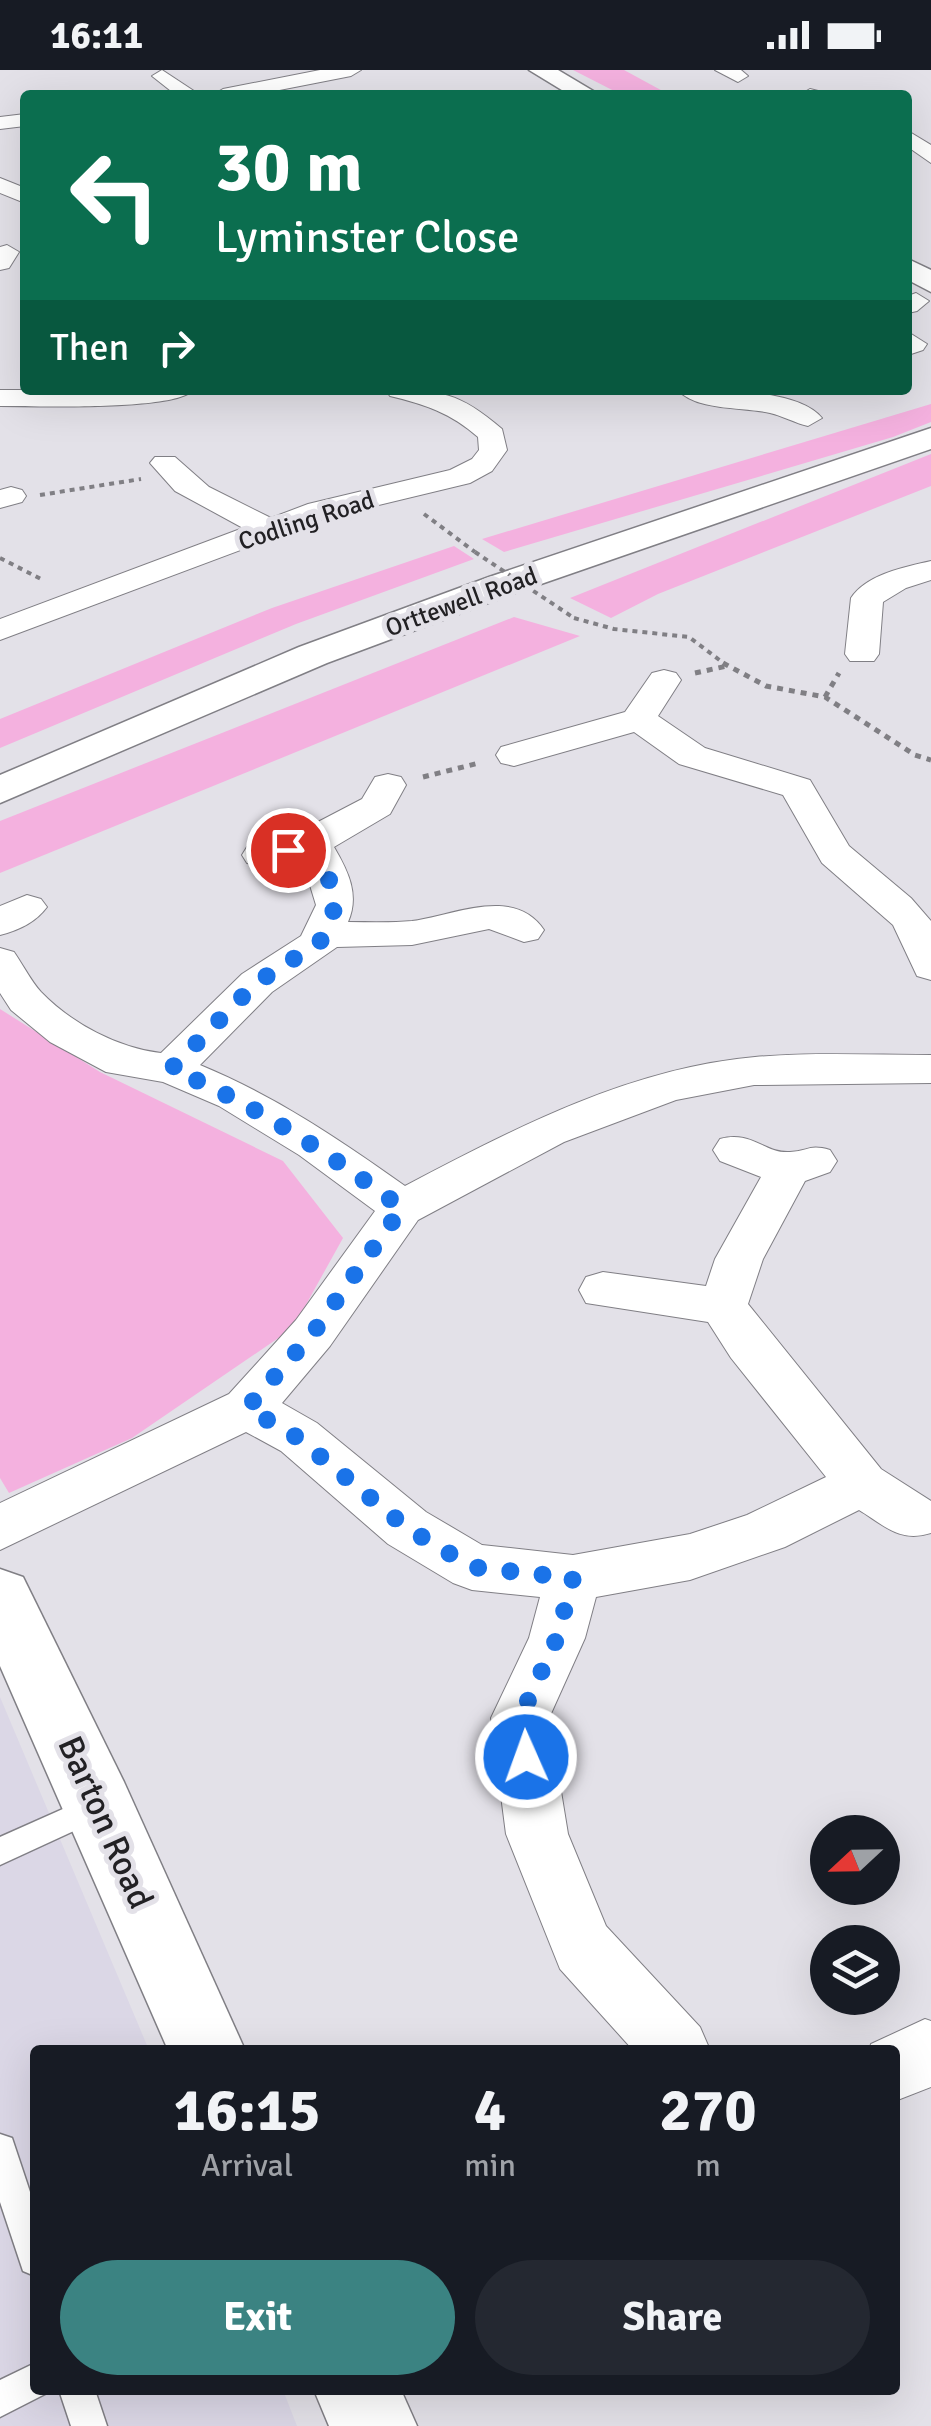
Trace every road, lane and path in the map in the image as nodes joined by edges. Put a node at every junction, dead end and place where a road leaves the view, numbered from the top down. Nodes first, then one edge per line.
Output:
1 (351, 70) edge
2 (540, 70) edge
3 (162, 76) dead end
4 (183, 90) edge
5 (252, 90) edge
6 (578, 90) edge
7 (27, 395) edge
8 (65, 395) edge
9 (140, 395) edge
10 (419, 395) edge
11 (0, 398) edge
12 (706, 400) edge
13 (808, 418) dead end
14 (931, 438) edge
15 (168, 468) joint
16 (394, 492) junction
17 (6, 497) edge
18 (272, 530) junction
19 (0, 558) edge
20 (931, 570) edge
21 (71, 602) junction
22 (0, 630) edge
23 (876, 641) dead end
24 (664, 680) dead end
25 (639, 719) junction
26 (514, 755) joint
27 (931, 760) edge
28 (388, 785) joint
29 (0, 790) edge
30 (314, 845) junction
31 (261, 855) dead end
32 (914, 902) edge
33 (524, 930) dead end
34 (320, 935) junction
35 (0, 961) edge
36 (931, 967) edge
37 (171, 1069) junction
38 (931, 1069) edge
39 (736, 1150) dead end
40 (402, 1208) junction
41 (602, 1290) dead end
42 (723, 1306) junction
43 (247, 1408) junction
44 (862, 1484) junction
45 (913, 1517) dead end
46 (0, 1528) edge
47 (573, 1578) junction
48 (0, 1596) edge
49 (100, 1805) junction
50 (0, 1852) edge
51 (205, 2045) edge
52 (672, 2045) edge
53 (931, 2054) edge
54 (900, 2065) edge
55 (0, 2150) edge
56 (30, 2243) edge
57 (30, 2384) edge
58 (79, 2395) edge
59 (359, 2395) edge
60 (0, 2400) edge
61 (89, 2426) edge
62 (372, 2426) edge

1 - 5 street
2 - 6 street
3 - 4 street
7 - 11 street
8 - 9 street
10 - 16 street, Codling Road
12 - 13 street
14 - 29 street, Orttewell Road
15 - 17 path
15 - 18 street
16 - 18 street, Codling Road
16 - 27 path, bridge
18 - 21 street, Codling Road
19 - 21 path
20 - 23 street
21 - 22 street, Codling Road
24 - 25 street
25 - 26 street
25 - 32 street
26 - 28 path
28 - 30 street
30 - 31 street
30 - 34 street
32 - 36 street
33 - 34 street
34 - 37 street
35 - 37 street
37 - 40 street
38 - 40 street
39 - 42 street
40 - 43 street
41 - 42 street
42 - 44 street
43 - 46 street
43 - 47 street
44 - 45 street
44 - 47 street
47 - 52 street
48 - 49 street, Barton Road
49 - 50 lane
49 - 51 street, Barton Road
53 - 54 street
55 - 56 lane
57 - 60 lane
58 - 61 lane
59 - 62 street

